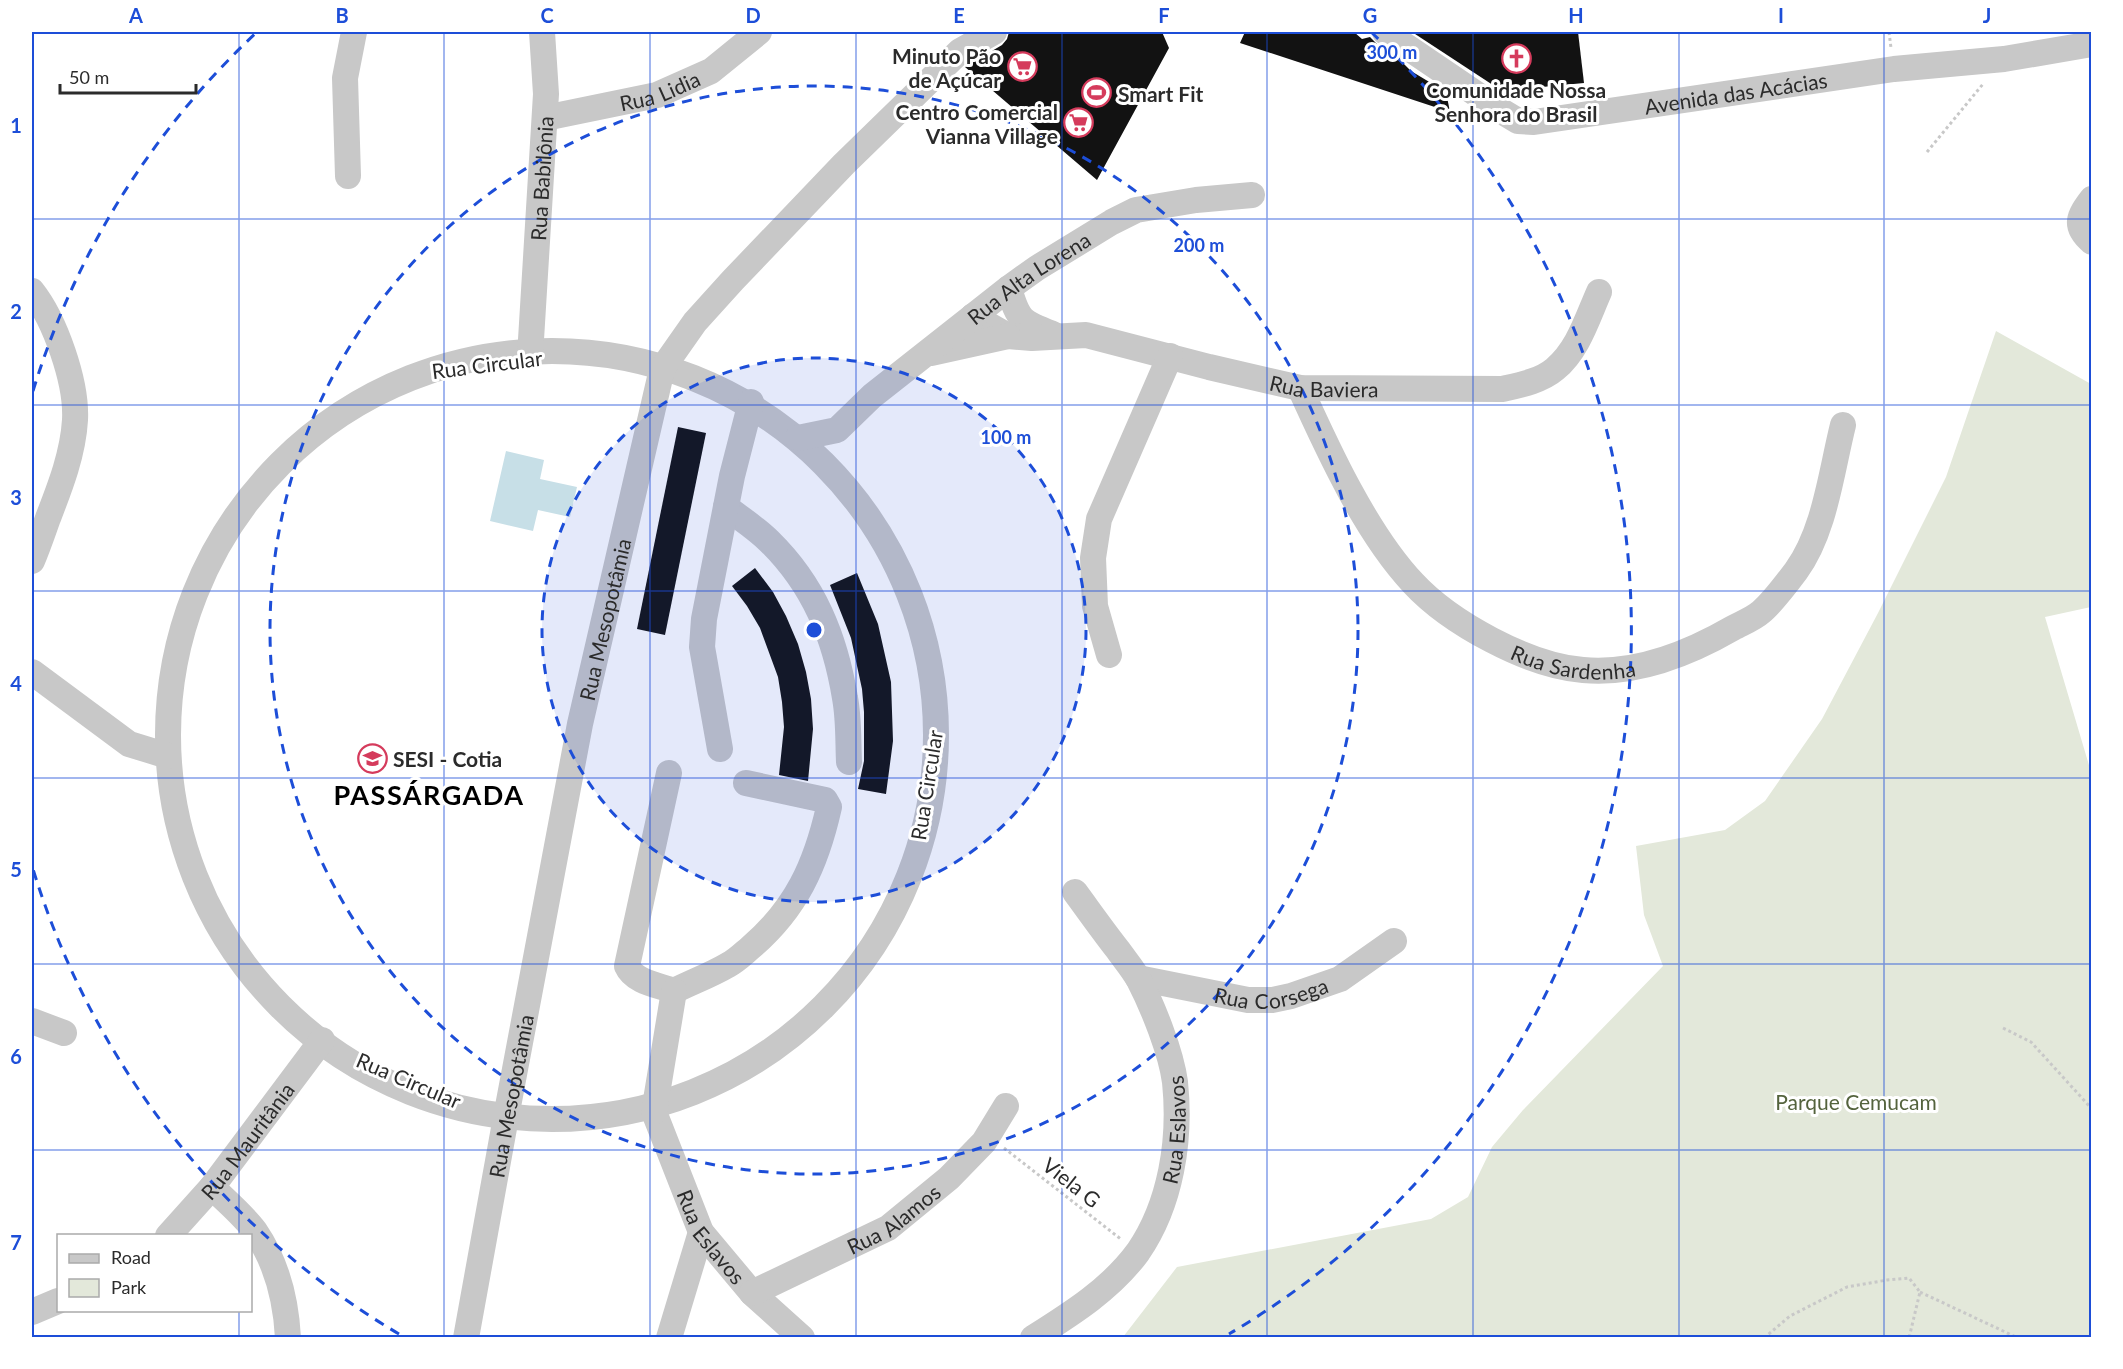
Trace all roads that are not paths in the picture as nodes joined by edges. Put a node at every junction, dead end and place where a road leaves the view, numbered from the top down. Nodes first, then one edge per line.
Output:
1 (354, 32) edge
2 (542, 32) edge
3 (759, 32) edge
4 (994, 32) edge
5 (1398, 35) edge
6 (2091, 44) edge
7 (545, 118) junction
8 (348, 176) dead end
9 (1252, 195) dead end
10 (2091, 199) edge
11 (2091, 242) edge
12 (1009, 288) junction
13 (32, 291) edge
14 (1599, 292) dead end
15 (974, 316) junction
16 (1056, 335) junction
17 (1008, 336) junction
18 (925, 354) junction
19 (530, 356) junction
20 (1170, 356) junction
21 (662, 369) junction
22 (1300, 388) junction
23 (751, 402) junction
24 (1843, 425) dead end
25 (837, 430) junction
26 (798, 438) junction
27 (832, 475) junction
28 (726, 507) junction
29 (32, 561) edge
30 (1109, 655) dead end
31 (32, 672) edge
32 (720, 749) dead end
33 (168, 756) junction
34 (849, 762) dead end
35 (669, 773) dead end
36 (746, 783) dead end
37 (1075, 892) dead end
38 (1394, 941) dead end
39 (1138, 978) junction
40 (674, 991) junction
41 (32, 1021) edge
42 (64, 1033) dead end
43 (322, 1040) junction
44 (1006, 1106) dead end
45 (654, 1112) junction
46 (506, 1118) junction
47 (212, 1187) junction
48 (702, 1232) junction
49 (170, 1234) edge
50 (752, 1293) junction
51 (57, 1301) edge
52 (32, 1312) edge
53 (288, 1338) edge
54 (466, 1338) edge
55 (669, 1338) edge
56 (802, 1338) edge
57 (1033, 1338) edge

1 - 8 street
2 - 7 street, Rua Babilônia
3 - 7 street, Rua Lidia
4 - 21 street, Rua Mesopotâmia
5 - 6 street, Avenida das Acácias
7 - 19 street, Rua Babilônia
9 - 12 street, Rua Alta Lorena
10 - 11 street
12 - 15 street, Rua Alta Lorena
12 - 16 street
13 - 29 street
14 - 22 street, Rua Baviera
15 - 17 street, Rua Baviera
15 - 18 street, Rua Alta Lorena
16 - 17 street, Rua Baviera
16 - 20 street, Rua Baviera
17 - 18 street, Rua Baviera
18 - 25 street, Rua Alta Lorena
19 - 21 street, Rua Circular
19 - 33 street, Rua Circular
20 - 22 street, Rua Baviera
20 - 30 street
21 - 23 street, Rua Circular
21 - 46 street, Rua Mesopotâmia
22 - 24 street, Rua Sardenha
23 - 26 street, Rua Circular
23 - 28 street
25 - 26 street
25 - 27 street
26 - 27 street, Rua Circular
27 - 45 street, Rua Circular
28 - 32 street
28 - 34 street
31 - 33 street
33 - 43 street, Rua Circular
35 - 40 street
36 - 40 street
37 - 39 street, Rua Eslavos
38 - 39 street, Rua Corsega
39 - 57 street, Rua Eslavos
40 - 45 street
41 - 42 street
43 - 46 street, Rua Circular
43 - 47 street, Rua Mauritânia
44 - 50 street, Rua Alamos
45 - 46 street, Rua Circular
45 - 48 street, Rua Eslavos
46 - 54 street, Rua Mesopotâmia
47 - 49 street, Rua Mauritânia
47 - 53 street
48 - 50 street, Rua Eslavos
48 - 55 street
50 - 56 street, Rua Eslavos
51 - 52 street

